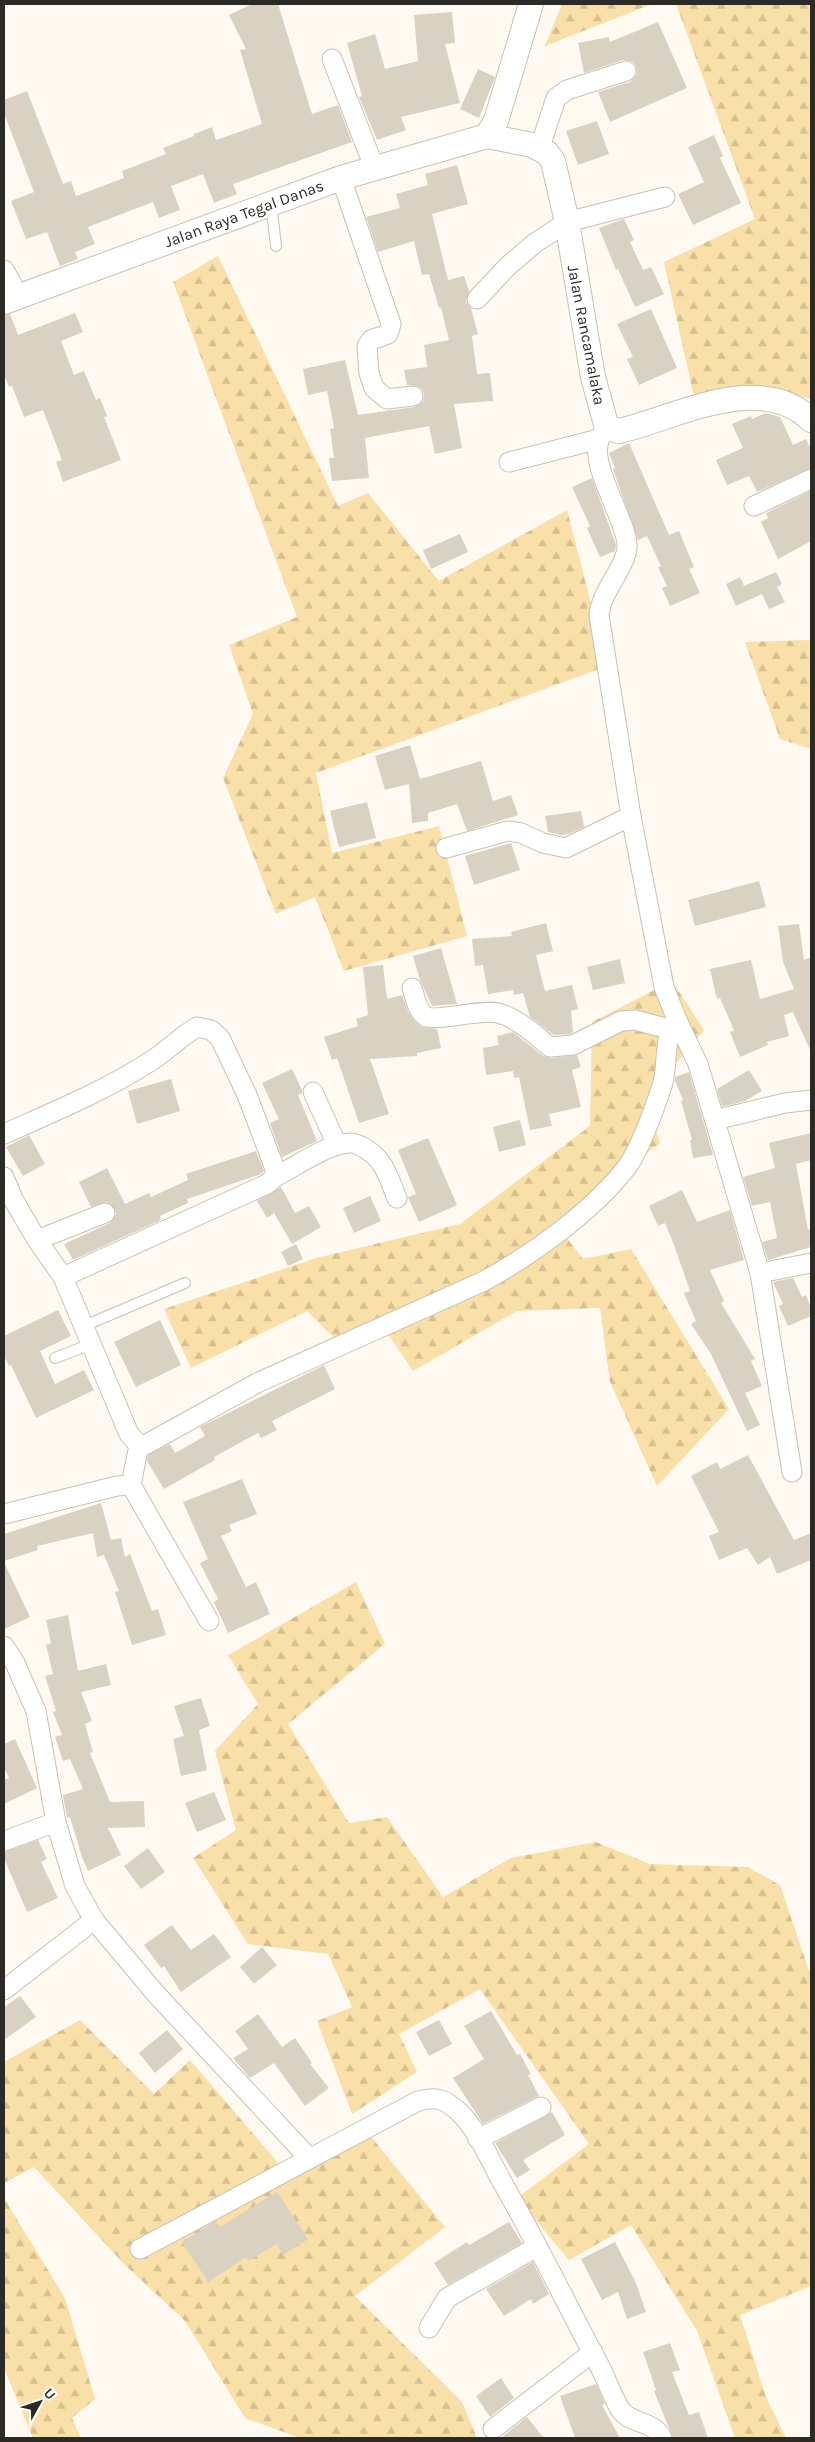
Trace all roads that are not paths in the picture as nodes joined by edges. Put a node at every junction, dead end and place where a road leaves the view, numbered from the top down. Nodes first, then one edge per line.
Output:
1 (531, 4) edge
2 (332, 59) dead end
3 (626, 71) dead end
4 (492, 137) junction
5 (536, 146) junction
6 (374, 167) junction
7 (341, 178) junction
8 (665, 197) dead end
9 (270, 202) junction
10 (567, 222) junction
11 (276, 246) dead end
12 (4, 270) edge
13 (12, 299) edge
14 (477, 299) dead end
15 (413, 396) dead end
16 (811, 420) edge
17 (603, 434) junction
18 (509, 462) dead end
19 (811, 479) edge
20 (754, 506) dead end
21 (631, 816) junction
22 (446, 848) dead end
23 (412, 988) dead end
24 (673, 1025) junction
25 (312, 1092) dead end
26 (811, 1100) edge
27 (715, 1120) junction
28 (4, 1134) edge
29 (337, 1145) junction
30 (4, 1176) edge
31 (275, 1177) junction
32 (397, 1198) dead end
33 (105, 1213) dead end
34 (37, 1240) junction
35 (811, 1262) edge
36 (760, 1273) junction
37 (63, 1278) junction
38 (185, 1283) dead end
39 (88, 1335) junction
40 (55, 1358) dead end
41 (139, 1445) junction
42 (792, 1472) dead end
43 (131, 1485) junction
44 (4, 1514) edge
45 (209, 1620) dead end
46 (4, 1646) edge
47 (56, 1822) junction
48 (4, 1841) edge
49 (94, 1920) junction
50 (4, 1990) edge
51 (541, 2107) dead end
52 (478, 2139) junction
53 (308, 2158) junction
54 (537, 2248) junction
55 (140, 2249) dead end
56 (429, 2328) dead end
57 (593, 2352) junction
58 (493, 2429) dead end
59 (662, 2438) edge

1 - 4 street
2 - 6 street
3 - 5 street
4 - 5 street
4 - 6 street, Jalan Raya Tegal Danas
5 - 10 street, Jalan Rancamalaka
6 - 7 street, Jalan Raya Tegal Danas
7 - 9 street, Jalan Raya Tegal Danas
7 - 15 street
8 - 10 street
9 - 11 lane
9 - 13 street, Jalan Raya Tegal Danas
10 - 14 street
10 - 17 street, Jalan Rancamalaka
12 - 13 street
16 - 17 street, Jalan Rancamalaka
17 - 18 street
17 - 21 street
19 - 20 street
21 - 22 street
21 - 24 street
23 - 24 street
24 - 27 street
24 - 41 street
25 - 29 street
26 - 27 street
27 - 36 street
28 - 31 street
29 - 31 street
29 - 32 street
30 - 34 street
31 - 37 street
33 - 34 street
34 - 37 street
35 - 36 street
36 - 42 street
37 - 39 street
38 - 39 lane
39 - 40 lane
39 - 41 street
41 - 43 street
43 - 44 street
43 - 45 street
46 - 47 street
47 - 48 street
47 - 49 street
49 - 50 street
49 - 53 street
51 - 52 street
52 - 53 street
52 - 54 street
53 - 55 street
54 - 56 street
54 - 57 street
57 - 58 street
57 - 59 street

